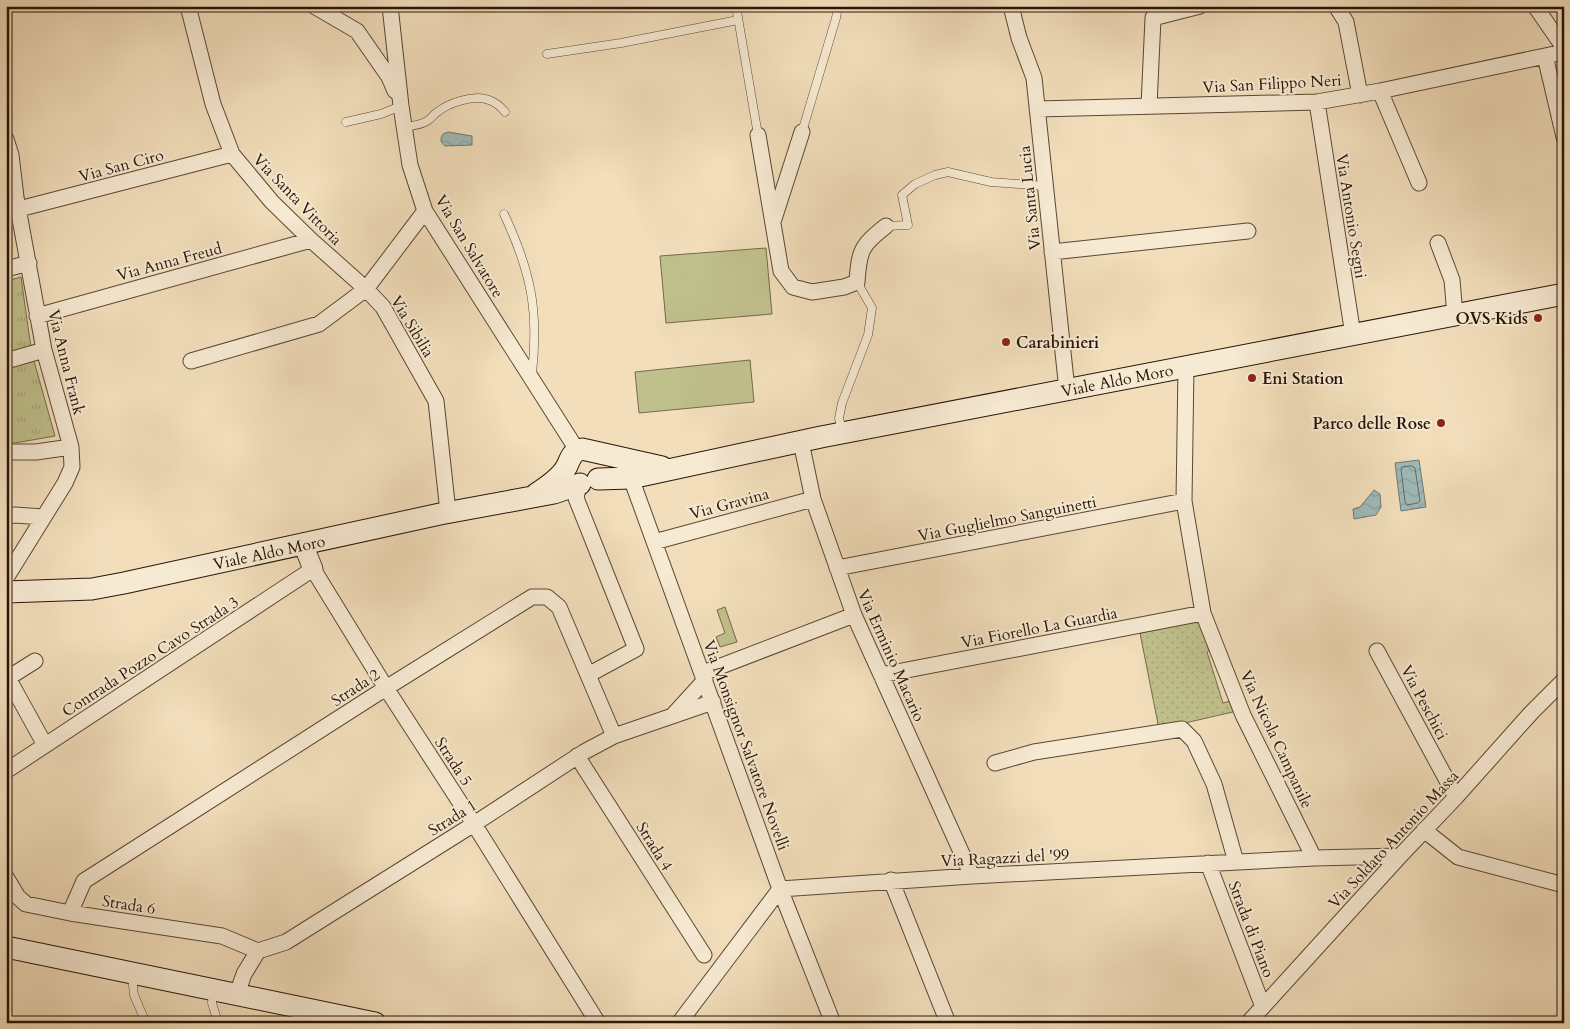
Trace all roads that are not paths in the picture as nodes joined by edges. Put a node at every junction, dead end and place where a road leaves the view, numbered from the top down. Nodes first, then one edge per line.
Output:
1 (188, 6) edge
2 (314, 6) edge
3 (390, 6) edge
4 (736, 6) edge
5 (838, 6) edge
6 (1011, 6) edge
7 (1200, 6) edge
8 (1336, 6) edge
9 (1534, 6) edge
10 (738, 20) junction
11 (1564, 50) edge
12 (546, 54) dead end
13 (1545, 56) junction
14 (1380, 91) junction
15 (1360, 95) junction
16 (1318, 102) junction
17 (401, 106) junction
18 (1149, 106) junction
19 (1037, 109) junction
20 (505, 112) dead end
21 (346, 122) dead end
22 (404, 127) junction
23 (802, 132) joint
24 (758, 135) joint
25 (1564, 136) edge
26 (6, 139) edge
27 (232, 154) junction
28 (1419, 184) dead end
29 (1045, 186) junction
30 (14, 202) edge
31 (425, 211) junction
32 (504, 214) dead end
33 (773, 223) junction
34 (886, 226) joint
35 (1248, 231) dead end
36 (311, 240) junction
37 (1438, 243) dead end
38 (1052, 252) junction
39 (29, 263) junction
40 (6, 269) edge
41 (857, 282) junction
42 (366, 289) junction
43 (1564, 294) edge
44 (1455, 315) junction
45 (37, 316) junction
46 (1353, 334) junction
47 (44, 350) junction
48 (6, 360) edge
49 (191, 361) dead end
50 (1186, 366) junction
51 (531, 379) junction
52 (1067, 390) junction
53 (843, 433) junction
54 (801, 442) junction
55 (71, 447) junction
56 (6, 452) edge
57 (579, 455) junction
58 (672, 469) junction
59 (631, 478) junction
60 (586, 483) junction
61 (529, 498) junction
62 (813, 499) junction
63 (1184, 502) junction
64 (448, 512) junction
65 (6, 516) edge
66 (43, 517) junction
67 (654, 542) junction
68 (303, 544) junction
69 (837, 568) junction
70 (313, 569) junction
71 (6, 578) edge
72 (6, 592) edge
73 (1203, 613) junction
74 (854, 615) junction
75 (1378, 651) dead end
76 (34, 661) dead end
77 (588, 675) junction
78 (881, 676) junction
79 (704, 677) junction
80 (1564, 680) edge
81 (386, 688) junction
82 (713, 702) junction
83 (674, 715) junction
84 (614, 736) junction
85 (46, 746) junction
86 (578, 756) junction
87 (995, 763) dead end
88 (6, 771) edge
89 (1456, 797) junction
90 (474, 824) junction
91 (1424, 830) junction
92 (1400, 856) junction
93 (1314, 858) junction
94 (1236, 862) junction
95 (1208, 863) junction
96 (972, 876) junction
97 (6, 877) edge
98 (891, 880) junction
99 (1564, 885) edge
100 (780, 889) junction
101 (70, 913) junction
102 (6, 948) edge
103 (258, 951) junction
104 (704, 955) dead end
105 (132, 972) junction
106 (213, 989) junction
107 (237, 994) junction
108 (1263, 1007) junction
109 (146, 1023) edge
110 (218, 1023) edge
111 (375, 1023) edge
112 (598, 1023) edge
113 (679, 1023) edge
114 (833, 1023) edge
115 (948, 1023) edge
116 (1248, 1023) edge

1 - 27 street, Via Santa Vittoria
2 - 17 street
3 - 17 street, Via San Salvatore
4 - 10 lane
5 - 23 lane
6 - 19 street, Via Santa Lucia
7 - 18 street
8 - 15 street
9 - 11 street
10 - 12 lane
10 - 24 lane
11 - 13 street, Via San Filippo Neri
13 - 14 street, Via San Filippo Neri
13 - 25 street
14 - 15 street, Via San Filippo Neri
14 - 28 street
15 - 16 street, Via San Filippo Neri
16 - 18 street, Via San Filippo Neri
16 - 46 street, Via Antonio Segni
17 - 21 lane
17 - 22 street, Via San Salvatore
18 - 19 street, Via San Filippo Neri
19 - 29 street, Via Santa Lucia
20 - 22 lane
22 - 31 street, Via San Salvatore
23 - 33 street
24 - 33 street
26 - 30 street, Via Anna Frank
27 - 30 street, Via San Ciro
27 - 36 street, Via Santa Vittoria
29 - 34 lane
29 - 38 street, Via Santa Lucia
30 - 39 street, Via Anna Frank
31 - 42 street
31 - 51 street, Via San Salvatore
32 - 51 lane
33 - 41 street
34 - 41 street
35 - 38 street
36 - 42 street, Via Santa Vittoria
36 - 45 street, Via Anna Freud
37 - 44 street
38 - 52 street, Via Santa Lucia
39 - 40 street
39 - 45 street, Via Anna Frank
41 - 53 lane
42 - 49 street
42 - 64 street, Via Sibilia
43 - 44 main road, Viale Aldo Moro
44 - 46 main road, Viale Aldo Moro
45 - 47 street, Via Anna Frank
46 - 50 main road, Viale Aldo Moro
47 - 48 street
47 - 55 street, Via Anna Frank
50 - 52 main road, Viale Aldo Moro
50 - 63 street, Via Nicola Campanile
51 - 57 street, Via San Salvatore
52 - 53 main road, Viale Aldo Moro
53 - 54 main road, Viale Aldo Moro
54 - 58 main road, Viale Aldo Moro
54 - 62 street, Via Erminio Macario
55 - 56 street
55 - 66 street, Via Anna Frank
57 - 58 main road, Viale Aldo Moro
57 - 60 main road
57 - 60 main road
57 - 61 main road, Viale Aldo Moro
58 - 59 main road, Viale Aldo Moro
59 - 60 main road, Viale Aldo Moro
59 - 67 street, Via Monsignor Salvatore Novelli
60 - 61 main road, Viale Aldo Moro
60 - 77 street
61 - 64 main road, Viale Aldo Moro
62 - 67 street, Via Gravina
62 - 69 street, Via Erminio Macario
63 - 69 street, Via Guglielmo Sanguinetti
63 - 73 street, Via Nicola Campanile
64 - 68 main road, Viale Aldo Moro
65 - 66 street
66 - 71 street, Via Anna Frank
67 - 79 street, Via Monsignor Salvatore Novelli
68 - 70 street
68 - 72 main road, Viale Aldo Moro
69 - 74 street, Via Erminio Macario
70 - 81 street, Strada 5
70 - 85 street, Contrada Pozzo Cavo Strada 3
73 - 78 street, Via Fiorello La Guardia
73 - 93 street, Via Nicola Campanile
74 - 78 street, Via Erminio Macario
74 - 79 street
75 - 89 street, Via Peschici
76 - 85 street
77 - 81 street, Strada 2
77 - 84 street, Strada 2
78 - 96 street, Via Erminio Macario
79 - 82 street, Via Monsignor Salvatore Novelli
79 - 83 street
80 - 89 street, Via Soldato Antonio Massa
81 - 90 street, Strada 5
81 - 101 street, Strada 2
82 - 83 street, Strada 1
82 - 100 street, Via Monsignor Salvatore Novelli
83 - 84 street, Strada 1
84 - 86 street, Strada 1
85 - 88 street, Contrada Pozzo Cavo Strada 3
86 - 90 street, Strada 1
86 - 104 street, Strada 4
87 - 94 street
89 - 91 street, Via Soldato Antonio Massa
90 - 103 street, Strada 1
90 - 112 street, Strada 5
91 - 92 street, Via Soldato Antonio Massa
91 - 99 street
92 - 93 street, Via Ragazzi del '99
92 - 108 street, Via Soldato Antonio Massa
93 - 94 street, Via Ragazzi del '99
94 - 95 street, Via Ragazzi del '99
95 - 96 street, Via Ragazzi del '99
95 - 108 street, Strada di Piano
96 - 98 street, Via Ragazzi del '99
97 - 101 street, Strada 6
98 - 100 street, Via Ragazzi del '99
98 - 115 street
100 - 113 street
100 - 114 street, Via Monsignor Salvatore Novelli
101 - 103 street, Strada 6
102 - 105 main road
103 - 107 street
105 - 106 main road
105 - 109 lane
106 - 107 main road
106 - 110 lane
107 - 111 main road
108 - 116 street, Via Soldato Antonio Massa

